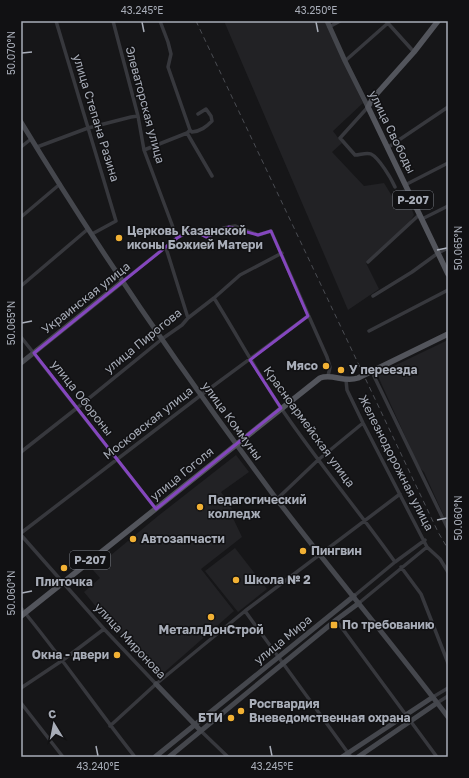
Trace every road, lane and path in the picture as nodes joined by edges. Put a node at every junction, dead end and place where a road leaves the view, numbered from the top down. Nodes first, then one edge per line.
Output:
1 (56, 21) edge
2 (113, 21) edge
3 (160, 21) edge
4 (327, 21) edge
5 (340, 21) edge
6 (438, 21) edge
7 (387, 22) edge
8 (329, 26) junction
9 (414, 52) junction
10 (345, 61) junction
11 (368, 107) junction
12 (448, 107) edge
13 (198, 114) dead end
14 (138, 116) junction
15 (21, 122) edge
16 (88, 128) junction
17 (189, 131) junction
18 (31, 139) junction
19 (21, 147) edge
20 (37, 147) junction
21 (387, 148) junction
22 (144, 150) junction
23 (448, 163) edge
24 (212, 176) dead end
25 (60, 184) junction
26 (405, 185) junction
27 (395, 187) dead end
28 (448, 206) edge
29 (21, 217) edge
30 (421, 217) junction
31 (88, 229) junction
32 (92, 234) junction
33 (177, 238) junction
34 (166, 248) junction
35 (448, 248) edge
36 (282, 253) junction
37 (438, 253) junction
38 (368, 262) dead end
39 (448, 274) edge
40 (123, 282) junction
41 (21, 286) edge
42 (448, 290) edge
43 (372, 296) dead end
44 (214, 298) junction
45 (308, 316) junction
46 (188, 318) junction
47 (369, 331) dead end
48 (448, 334) edge
49 (21, 337) edge
50 (162, 339) junction
51 (34, 352) junction
52 (250, 360) junction
53 (21, 363) edge
54 (372, 372) junction
55 (328, 376) junction
56 (346, 380) junction
57 (201, 395) junction
58 (77, 408) junction
59 (281, 408) junction
60 (363, 423) junction
61 (236, 445) junction
62 (21, 452) edge
63 (118, 460) junction
64 (318, 460) junction
65 (400, 494) junction
66 (277, 499) junction
67 (156, 509) junction
68 (366, 521) junction
69 (448, 529) edge
70 (21, 534) edge
71 (425, 540) junction
72 (427, 547) junction
73 (320, 554) junction
74 (395, 562) junction
75 (401, 567) junction
76 (448, 572) edge
77 (63, 582) junction
78 (354, 596) junction
79 (359, 603) junction
80 (245, 611) junction
81 (22, 612) edge
82 (336, 620) junction
83 (104, 629) junction
84 (278, 657) junction
85 (63, 660) junction
86 (283, 663) junction
87 (448, 663) edge
88 (156, 684) junction
89 (21, 688) edge
90 (448, 688) edge
91 (448, 696) edge
92 (433, 697) junction
93 (21, 703) edge
94 (437, 703) junction
95 (406, 715) junction
96 (448, 717) edge
97 (410, 721) junction
98 (195, 724) junction
99 (110, 726) junction
100 (201, 731) junction
101 (349, 755) edge
102 (63, 757) edge
103 (134, 757) edge
104 (155, 757) edge
105 (169, 757) edge
106 (228, 757) edge
107 (342, 757) edge
108 (358, 757) edge
109 (437, 757) edge

1 - 16 street, улица Степана Разина
2 - 14 street, Элеваторская улица
3 - 17 street
4 - 8 street, улица Свободы
5 - 8 street
6 - 9 main road
7 - 9 street
7 - 10 street
8 - 10 street, улица Свободы
9 - 11 main road
10 - 11 street, улица Свободы
11 - 21 main road, улица Свободы / Р-207
11 - 27 street
12 - 21 street
13 - 17 street
14 - 16 street
14 - 22 street, Элеваторская улица
15 - 18 street, улица Коммуны
16 - 20 street
16 - 32 street, улица Степана Разина
17 - 22 street
17 - 24 street
18 - 19 street
18 - 20 street, улица Коммуны
20 - 25 street, улица Коммуны
21 - 26 main road, улица Свободы / Р-207
22 - 33 street, Элеваторская улица
23 - 26 street
25 - 29 street
25 - 31 street, улица Коммуны
26 - 30 main road, улица Свободы / Р-207
28 - 30 street
30 - 37 main road, улица Свободы / Р-207
30 - 38 street
31 - 32 street, улица Коммуны
31 - 41 street
32 - 40 street, улица Коммуны
33 - 34 street, Украинская улица
33 - 36 street, Украинская улица
34 - 40 street, Украинская улица
34 - 46 street
35 - 37 street
36 - 44 street, улица Пирогова
36 - 45 street
37 - 39 main road, улица Свободы / Р-207
37 - 43 street
40 - 50 street, улица Коммуны
40 - 51 street, Украинская улица
42 - 47 street
44 - 46 street, улица Пирогова
44 - 52 street, Красноармейская улица
45 - 52 street, Московская улица
45 - 55 street
46 - 50 street, улица Пирогова
48 - 54 main road
49 - 51 street, улица Обороны
50 - 57 street, улица Коммуны
50 - 58 street, улица Пирогова
51 - 53 street, Украинская улица
51 - 58 street, улица Обороны
52 - 57 street, Московская улица
52 - 59 street, Красноармейская улица
54 - 56 main road
54 - 69 street
55 - 56 main road
55 - 59 main road, улица Гоголя / Р-207
56 - 60 street, Железнодорожная улица
57 - 61 street, улица Коммуны
57 - 63 street, Московская улица
58 - 62 street, улица Пирогова
58 - 63 street, улица Обороны
59 - 61 main road, улица Гоголя / Р-207
59 - 64 street, Красноармейская улица
60 - 64 street
60 - 65 street, Железнодорожная улица
61 - 66 street, улица Коммуны
61 - 67 main road, улица Гоголя / Р-207
63 - 67 street, улица Обороны
63 - 70 street, Московская улица
64 - 66 street
64 - 68 street, Красноармейская улица
65 - 68 street
65 - 71 street, Железнодорожная улица
66 - 73 street, улица Коммуны
67 - 77 main road, улица Гоголя / Р-207
68 - 73 street
68 - 74 street, Красноармейская улица
70 - 77 street, улица Миронова
71 - 72 street, Железнодорожная улица
71 - 74 street, улица Мира
72 - 75 street, улица Мира
72 - 76 street, Железнодорожная улица
73 - 78 street, улица Коммуны
73 - 80 street
74 - 78 street, улица Мира
75 - 79 street, улица Мира
75 - 87 street
77 - 81 main road, улица Гоголя / Р-207
77 - 83 street, улица Миронова
78 - 79 street, улица Коммуны
78 - 84 street, улица Мира
79 - 82 street, улица Мира
79 - 92 street, улица Коммуны
80 - 84 street
80 - 88 street
81 - 85 street
82 - 86 street, улица Мира
82 - 95 street
83 - 85 street
83 - 88 street, улица Миронова
84 - 86 street
84 - 98 street, улица Мира
85 - 89 street
85 - 99 street
86 - 100 street, улица Мира
86 - 101 street
88 - 98 street, улица Миронова
88 - 99 street
90 - 92 street
91 - 94 street
92 - 94 street, улица Коммуны
92 - 95 street
93 - 102 street
94 - 96 street, улица Коммуны
94 - 97 street
95 - 97 street
95 - 101 street
97 - 108 street
97 - 109 street
98 - 100 street, улица Миронова
98 - 104 street, улица Мира
99 - 103 street
100 - 105 street, улица Мира
100 - 106 street, улица Миронова
101 - 107 street

